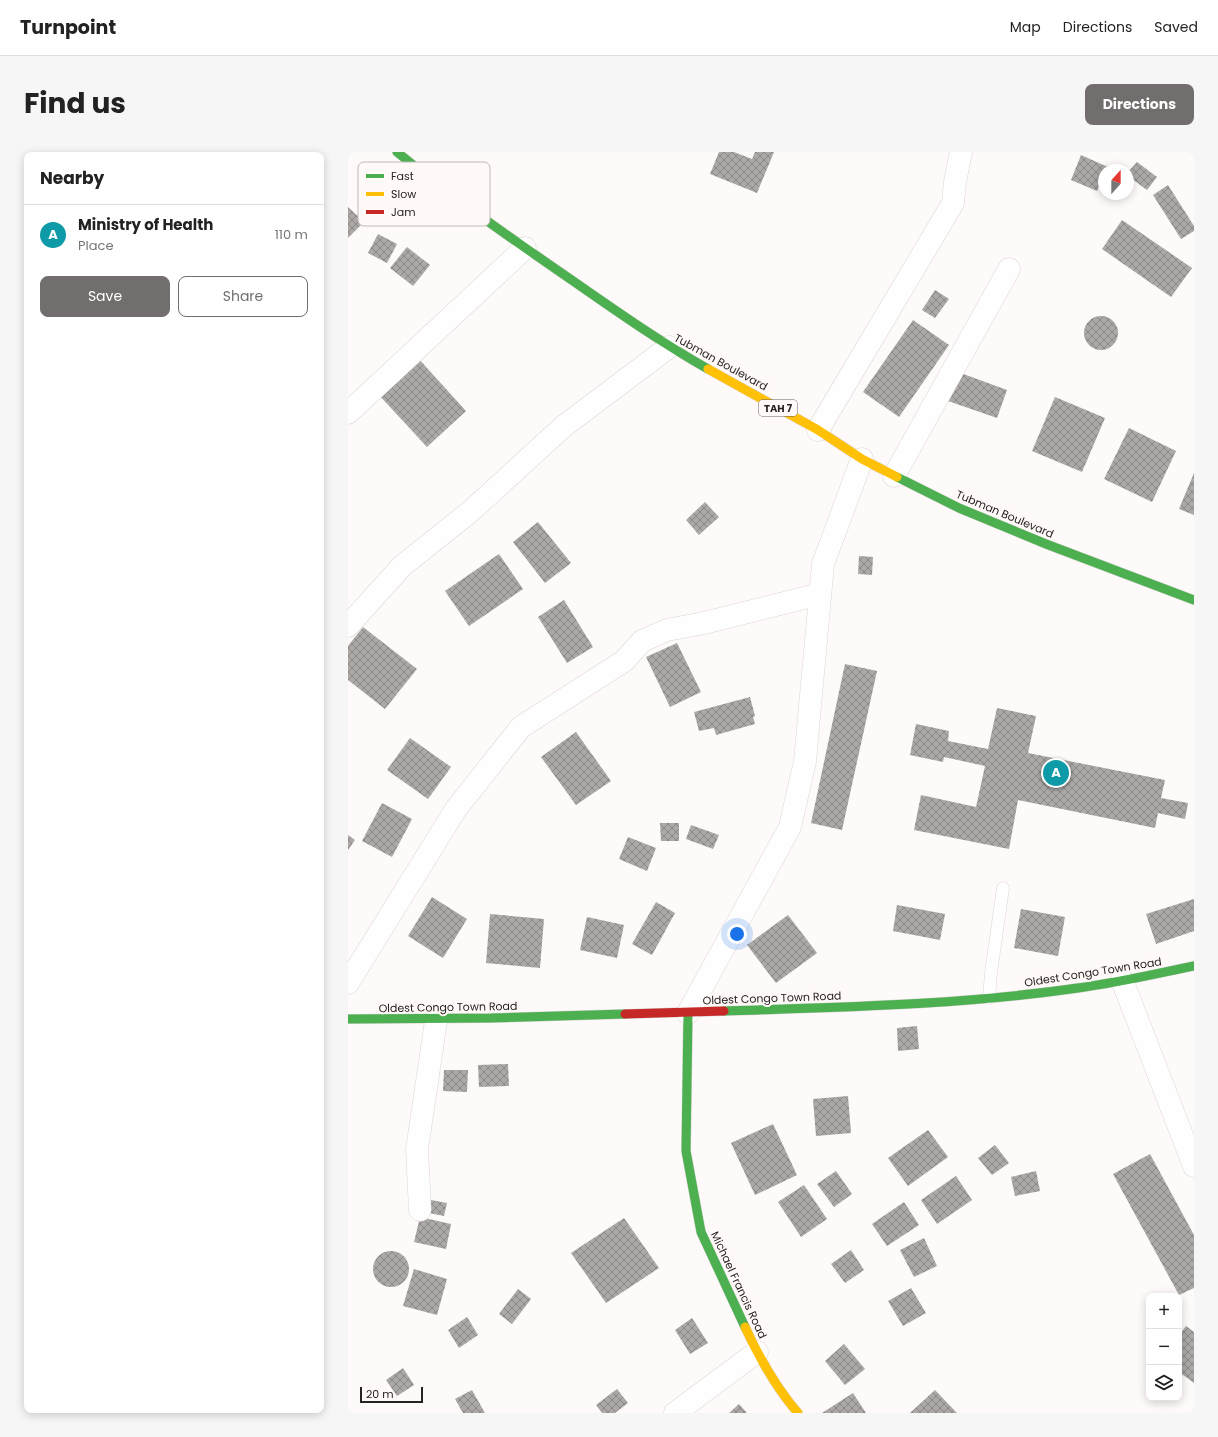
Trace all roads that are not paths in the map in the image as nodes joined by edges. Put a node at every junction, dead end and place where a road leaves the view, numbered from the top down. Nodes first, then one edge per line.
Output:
1 (397, 152) edge
2 (961, 152) edge
3 (409, 162) edge
4 (490, 223) edge
5 (524, 248) junction
6 (1009, 269) dead end
7 (669, 347) junction
8 (348, 413) edge
9 (818, 430) junction
10 (862, 459) junction
11 (894, 476) junction
12 (820, 594) junction
13 (1194, 600) edge
14 (348, 626) edge
15 (1003, 888) dead end
16 (1194, 966) edge
17 (1122, 980) junction
18 (348, 983) edge
19 (989, 998) junction
20 (688, 1012) junction
21 (348, 1019) edge
22 (436, 1021) junction
23 (1194, 1166) edge
24 (420, 1210) dead end
25 (757, 1352) junction
26 (675, 1413) edge
27 (798, 1413) edge

1 - 3 main road, Tubman Boulevard / TAH 7
2 - 9 street
4 - 5 main road, Tubman Boulevard / TAH 7
5 - 7 main road, Tubman Boulevard / TAH 7
5 - 8 street
6 - 11 street
7 - 9 main road, Tubman Boulevard / TAH 7
7 - 14 street
9 - 10 main road, Tubman Boulevard / TAH 7
10 - 11 main road, Tubman Boulevard / TAH 7
10 - 12 street
11 - 13 main road, Tubman Boulevard / TAH 7
12 - 18 street
12 - 20 street
15 - 19 lane
16 - 17 main road, Oldest Congo Town Road
17 - 19 main road, Oldest Congo Town Road
17 - 23 street
19 - 20 main road, Oldest Congo Town Road
20 - 22 main road, Oldest Congo Town Road
20 - 25 main road, Michael Francis Road
21 - 22 main road, Oldest Congo Town Road
22 - 24 street
25 - 26 street
25 - 27 main road, Michael Francis Road

